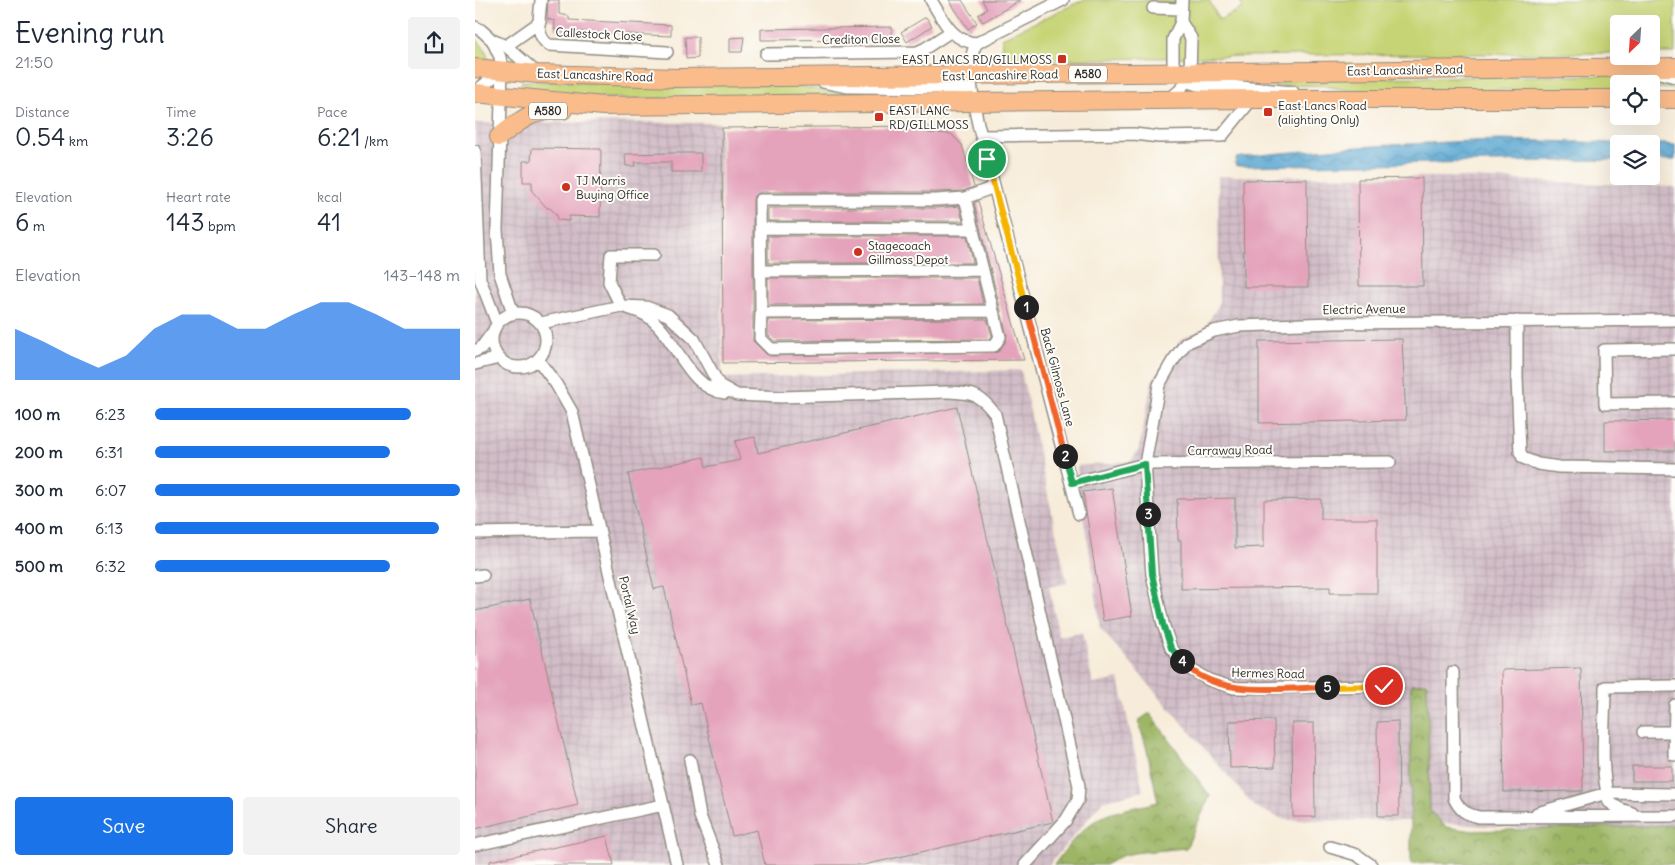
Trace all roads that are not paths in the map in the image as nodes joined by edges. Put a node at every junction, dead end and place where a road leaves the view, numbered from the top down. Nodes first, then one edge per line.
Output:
1 (541, 0) edge
2 (931, 0) edge
3 (1063, 0) edge
4 (1182, 4) edge
5 (1153, 8) dead end
6 (540, 22) junction
7 (1181, 22) junction
8 (475, 27) edge
9 (950, 32) junction
10 (492, 40) junction
11 (977, 43) junction
12 (506, 46) junction
13 (667, 52) dead end
14 (766, 54) dead end
15 (1675, 67) edge
16 (475, 68) edge
17 (1643, 68) junction
18 (502, 70) junction
19 (538, 74) junction
20 (971, 75) junction
21 (1185, 76) junction
22 (803, 77) junction
23 (1675, 78) edge
24 (475, 92) edge
25 (501, 96) junction
26 (1252, 99) junction
27 (1351, 99) junction
28 (1610, 99) edge
29 (1660, 99) edge
30 (1675, 99) edge
31 (1166, 101) junction
32 (974, 102) junction
33 (603, 106) junction
34 (981, 136) junction
35 (499, 137) junction
36 (475, 151) edge
37 (994, 187) junction
38 (965, 198) junction
39 (761, 228) junction
40 (973, 229) junction
41 (653, 255) dead end
42 (983, 270) junction
43 (761, 271) junction
44 (621, 306) junction
45 (993, 311) junction
46 (513, 313) junction
47 (761, 313) junction
48 (1675, 320) edge
49 (1517, 322) junction
50 (541, 323) junction
51 (495, 328) junction
52 (1675, 349) edge
53 (475, 351) edge
54 (499, 358) junction
55 (538, 360) junction
56 (475, 364) edge
57 (737, 395) junction
58 (1675, 403) edge
59 (1390, 462) dead end
60 (1145, 464) junction
61 (1675, 469) edge
62 (1072, 483) junction
63 (1079, 514) dead end
64 (598, 531) junction
65 (475, 533) edge
66 (1453, 672) dead end
67 (1384, 686) dead end
68 (1675, 686) edge
69 (1675, 705) edge
70 (1643, 732) dead end
71 (1674, 732) edge
72 (1673, 755) dead end
73 (689, 760) dead end
74 (1607, 793) junction
75 (1675, 794) edge
76 (663, 805) junction
77 (1640, 816) junction
78 (1675, 816) edge
79 (1527, 817) junction
80 (1348, 840) dead end
81 (475, 845) edge
82 (1330, 847) dead end
83 (1343, 851) junction
84 (677, 865) edge
85 (719, 865) edge
86 (1026, 865) edge
87 (1371, 865) edge

1 - 6 street, Callestock Close
2 - 9 street
3 - 11 street
4 - 5 street
4 - 7 street
6 - 12 street
6 - 13 street, Callestock Close
7 - 21 street
7 - 21 street
8 - 10 street
9 - 11 street
9 - 14 street, Crediton Close
10 - 12 street
10 - 18 street
11 - 20 street, Back Gilmoss Lane
12 - 19 street
15 - 17 highway, East Lancashire Road / A580
16 - 18 highway, East Lancashire Road / A580
17 - 21 highway, East Lancashire Road / A580
17 - 23 street
18 - 19 highway, East Lancashire Road / A580
18 - 24 street
18 - 25 street
19 - 22 highway, East Lancashire Road / A580
20 - 21 highway, East Lancashire Road / A580
20 - 22 highway, East Lancashire Road / A580
20 - 32 street, Back Gilmoss Lane
21 - 27 street
21 - 31 street
22 - 32 street
24 - 25 highway, East Lancashire Road / A580
25 - 33 highway, East Lancashire Road / A580
25 - 35 street
26 - 27 highway, East Lancashire Road / A580
26 - 31 highway, East Lancashire Road / A580
26 - 34 street
27 - 28 highway, East Lancashire Road / A580
29 - 30 highway
31 - 32 highway, East Lancashire Road / A580
32 - 33 highway, East Lancashire Road / A580
32 - 34 street, Back Gilmoss Lane
33 - 35 highway, A580
34 - 37 street, Back Gilmoss Lane
35 - 46 street
36 - 51 street
37 - 38 street
37 - 62 street, Back Gilmoss Lane
38 - 39 street
38 - 40 street
39 - 40 street
39 - 43 street
40 - 42 street
41 - 44 street
42 - 43 street
42 - 45 street
43 - 47 street
44 - 50 street
44 - 57 street
44 - 57 street
45 - 47 street
45 - 47 street
46 - 50 street
46 - 51 street
48 - 49 street, Electric Avenue
49 - 60 street, Electric Avenue
49 - 61 street
50 - 55 street
51 - 53 street
51 - 54 street
52 - 58 street
54 - 55 street
54 - 56 street
55 - 64 street, Portal Way
57 - 86 street
59 - 60 street, Carraway Road
60 - 62 street, Carraway Road
60 - 67 street, Hermes Road
62 - 63 street, Back Gilmoss Lane
64 - 65 street
64 - 76 street, Portal Way
66 - 79 street
68 - 74 street
69 - 71 street
70 - 71 street
71 - 72 street
73 - 85 street
74 - 75 street
74 - 77 street
74 - 79 street
76 - 81 street
76 - 84 street, Portal Way
77 - 78 street
77 - 79 street
80 - 83 street
82 - 83 street
83 - 87 street

